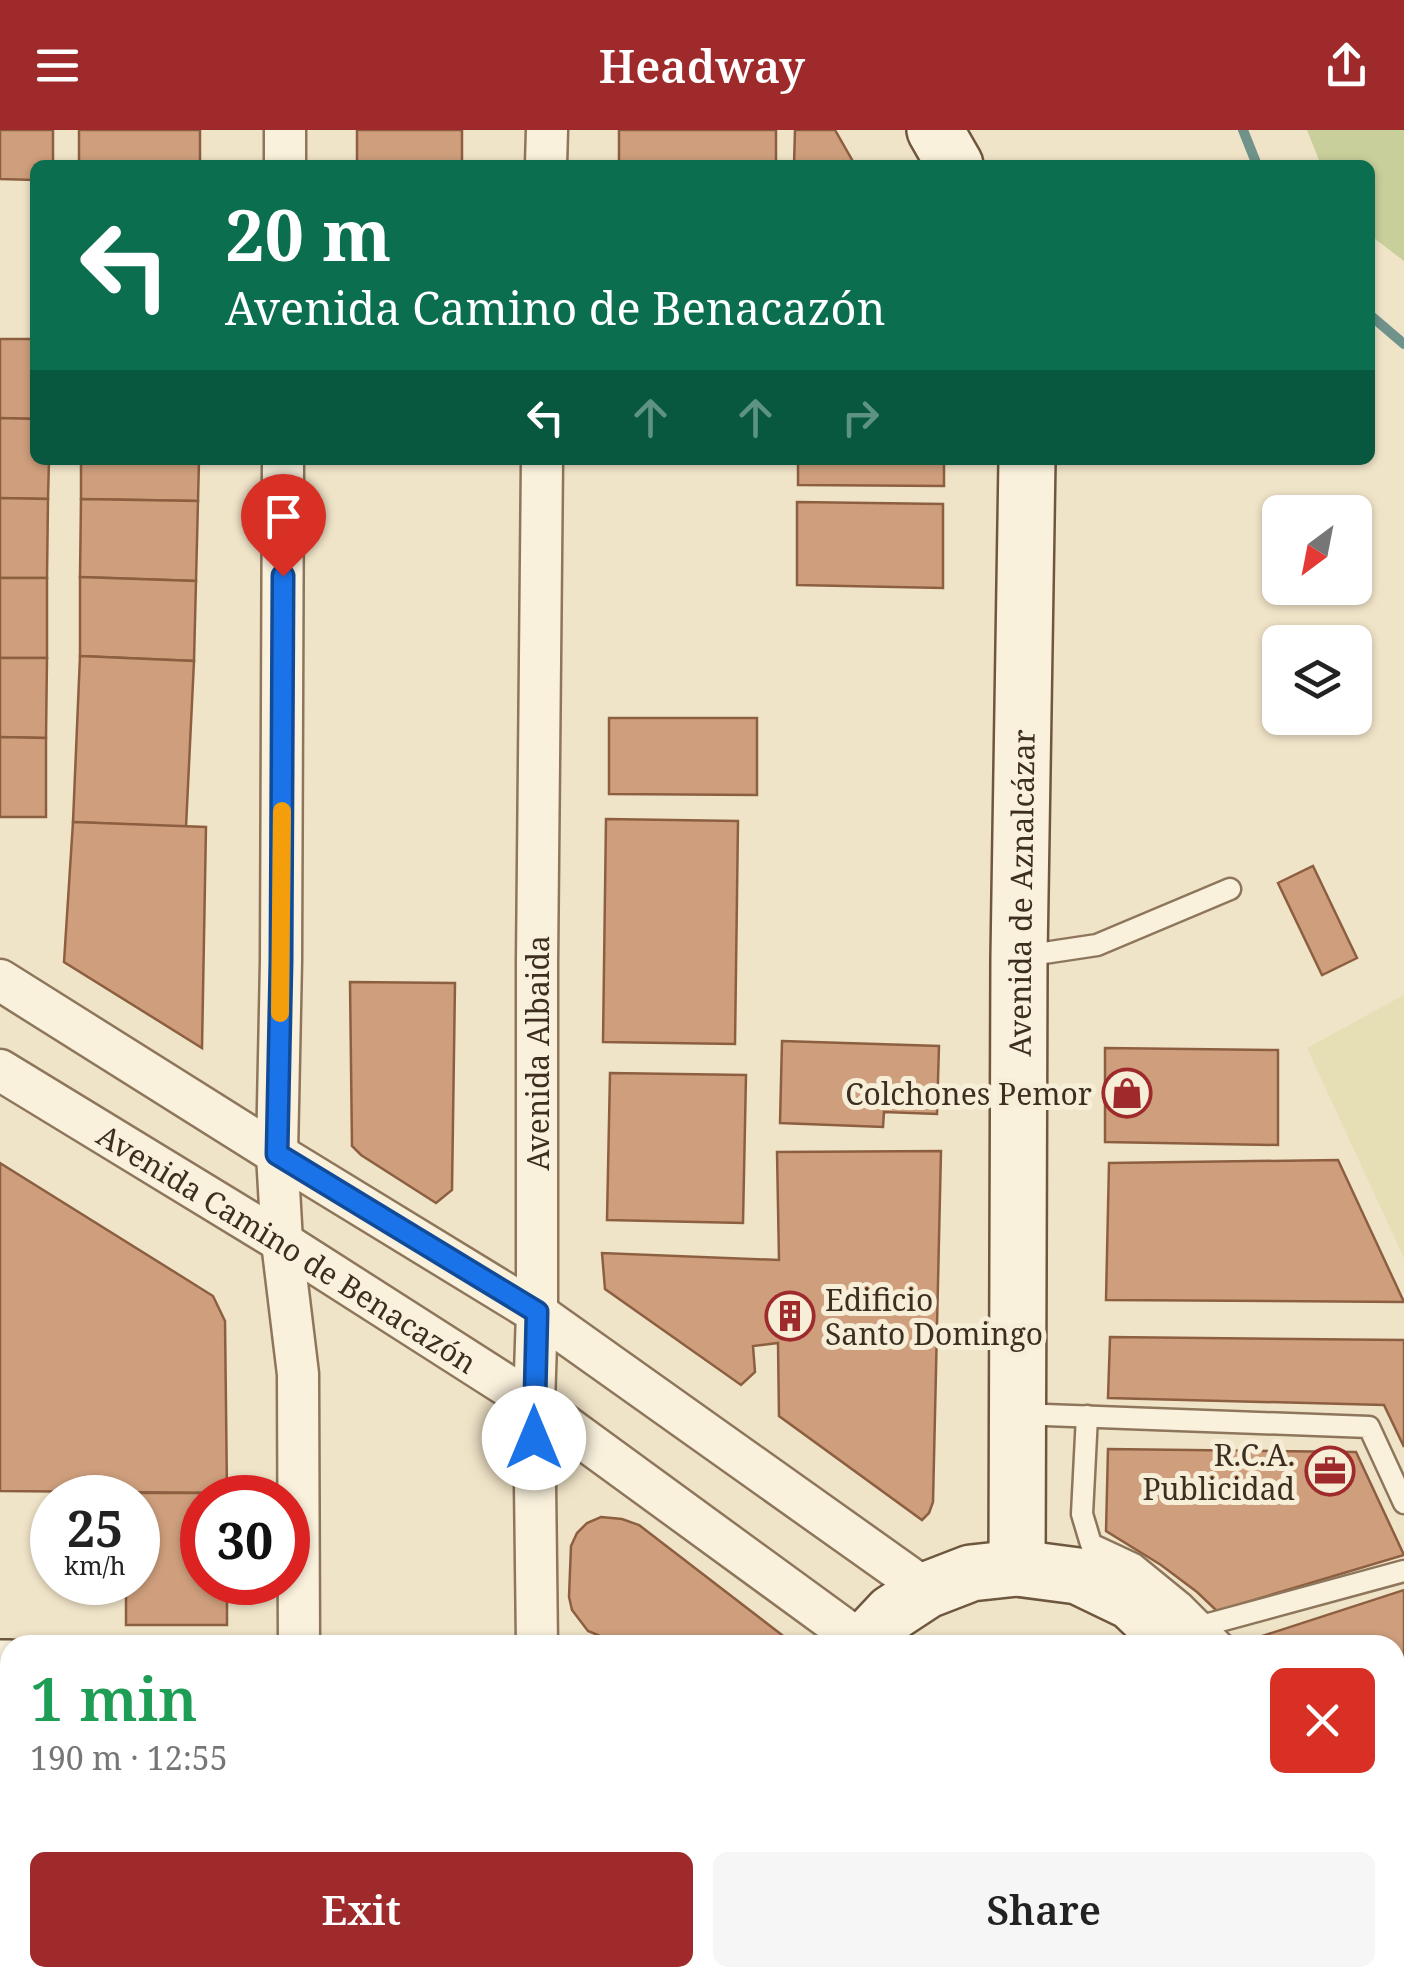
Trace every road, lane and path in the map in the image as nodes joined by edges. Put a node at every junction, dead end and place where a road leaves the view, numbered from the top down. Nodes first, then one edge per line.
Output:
1 (285, 130) edge
2 (547, 130) edge
3 (935, 130) edge
4 (285, 160) edge
5 (546, 160) edge
6 (952, 160) edge
7 (284, 465) edge
8 (542, 465) edge
9 (1027, 465) edge
10 (1230, 889) dead end
11 (1019, 957) junction
12 (0, 980) edge
13 (0, 1070) edge
14 (277, 1154) junction
15 (282, 1242) junction
16 (537, 1312) junction
17 (534, 1403) junction
18 (1018, 1414) junction
19 (1086, 1416) junction
20 (1404, 1502) edge
21 (1017, 1568) junction
22 (1404, 1571) edge
23 (927, 1590) junction
24 (299, 1635) edge
25 (538, 1635) edge
26 (850, 1635) edge
27 (871, 1635) edge
28 (1183, 1635) edge

1 - 4 street
2 - 5 street
3 - 6 street
7 - 14 street
8 - 16 street, Avenida Albaida
9 - 11 street, Avenida de Aznalcázar
10 - 11 lane
11 - 18 street, Avenida de Aznalcázar
12 - 14 street
13 - 15 street, Avenida Camino de Benacazón
14 - 15 street
14 - 16 street
15 - 17 street, Avenida Camino de Benacazón
15 - 24 street
16 - 17 street, Avenida Albaida
16 - 23 street
17 - 25 street, Avenida Albaida
17 - 26 street, Avenida Camino de Benacazón
18 - 19 lane
18 - 21 street, Avenida de Aznalcázar
19 - 20 lane
19 - 28 lane
21 - 23 street
21 - 28 street
22 - 28 lane
23 - 27 street

